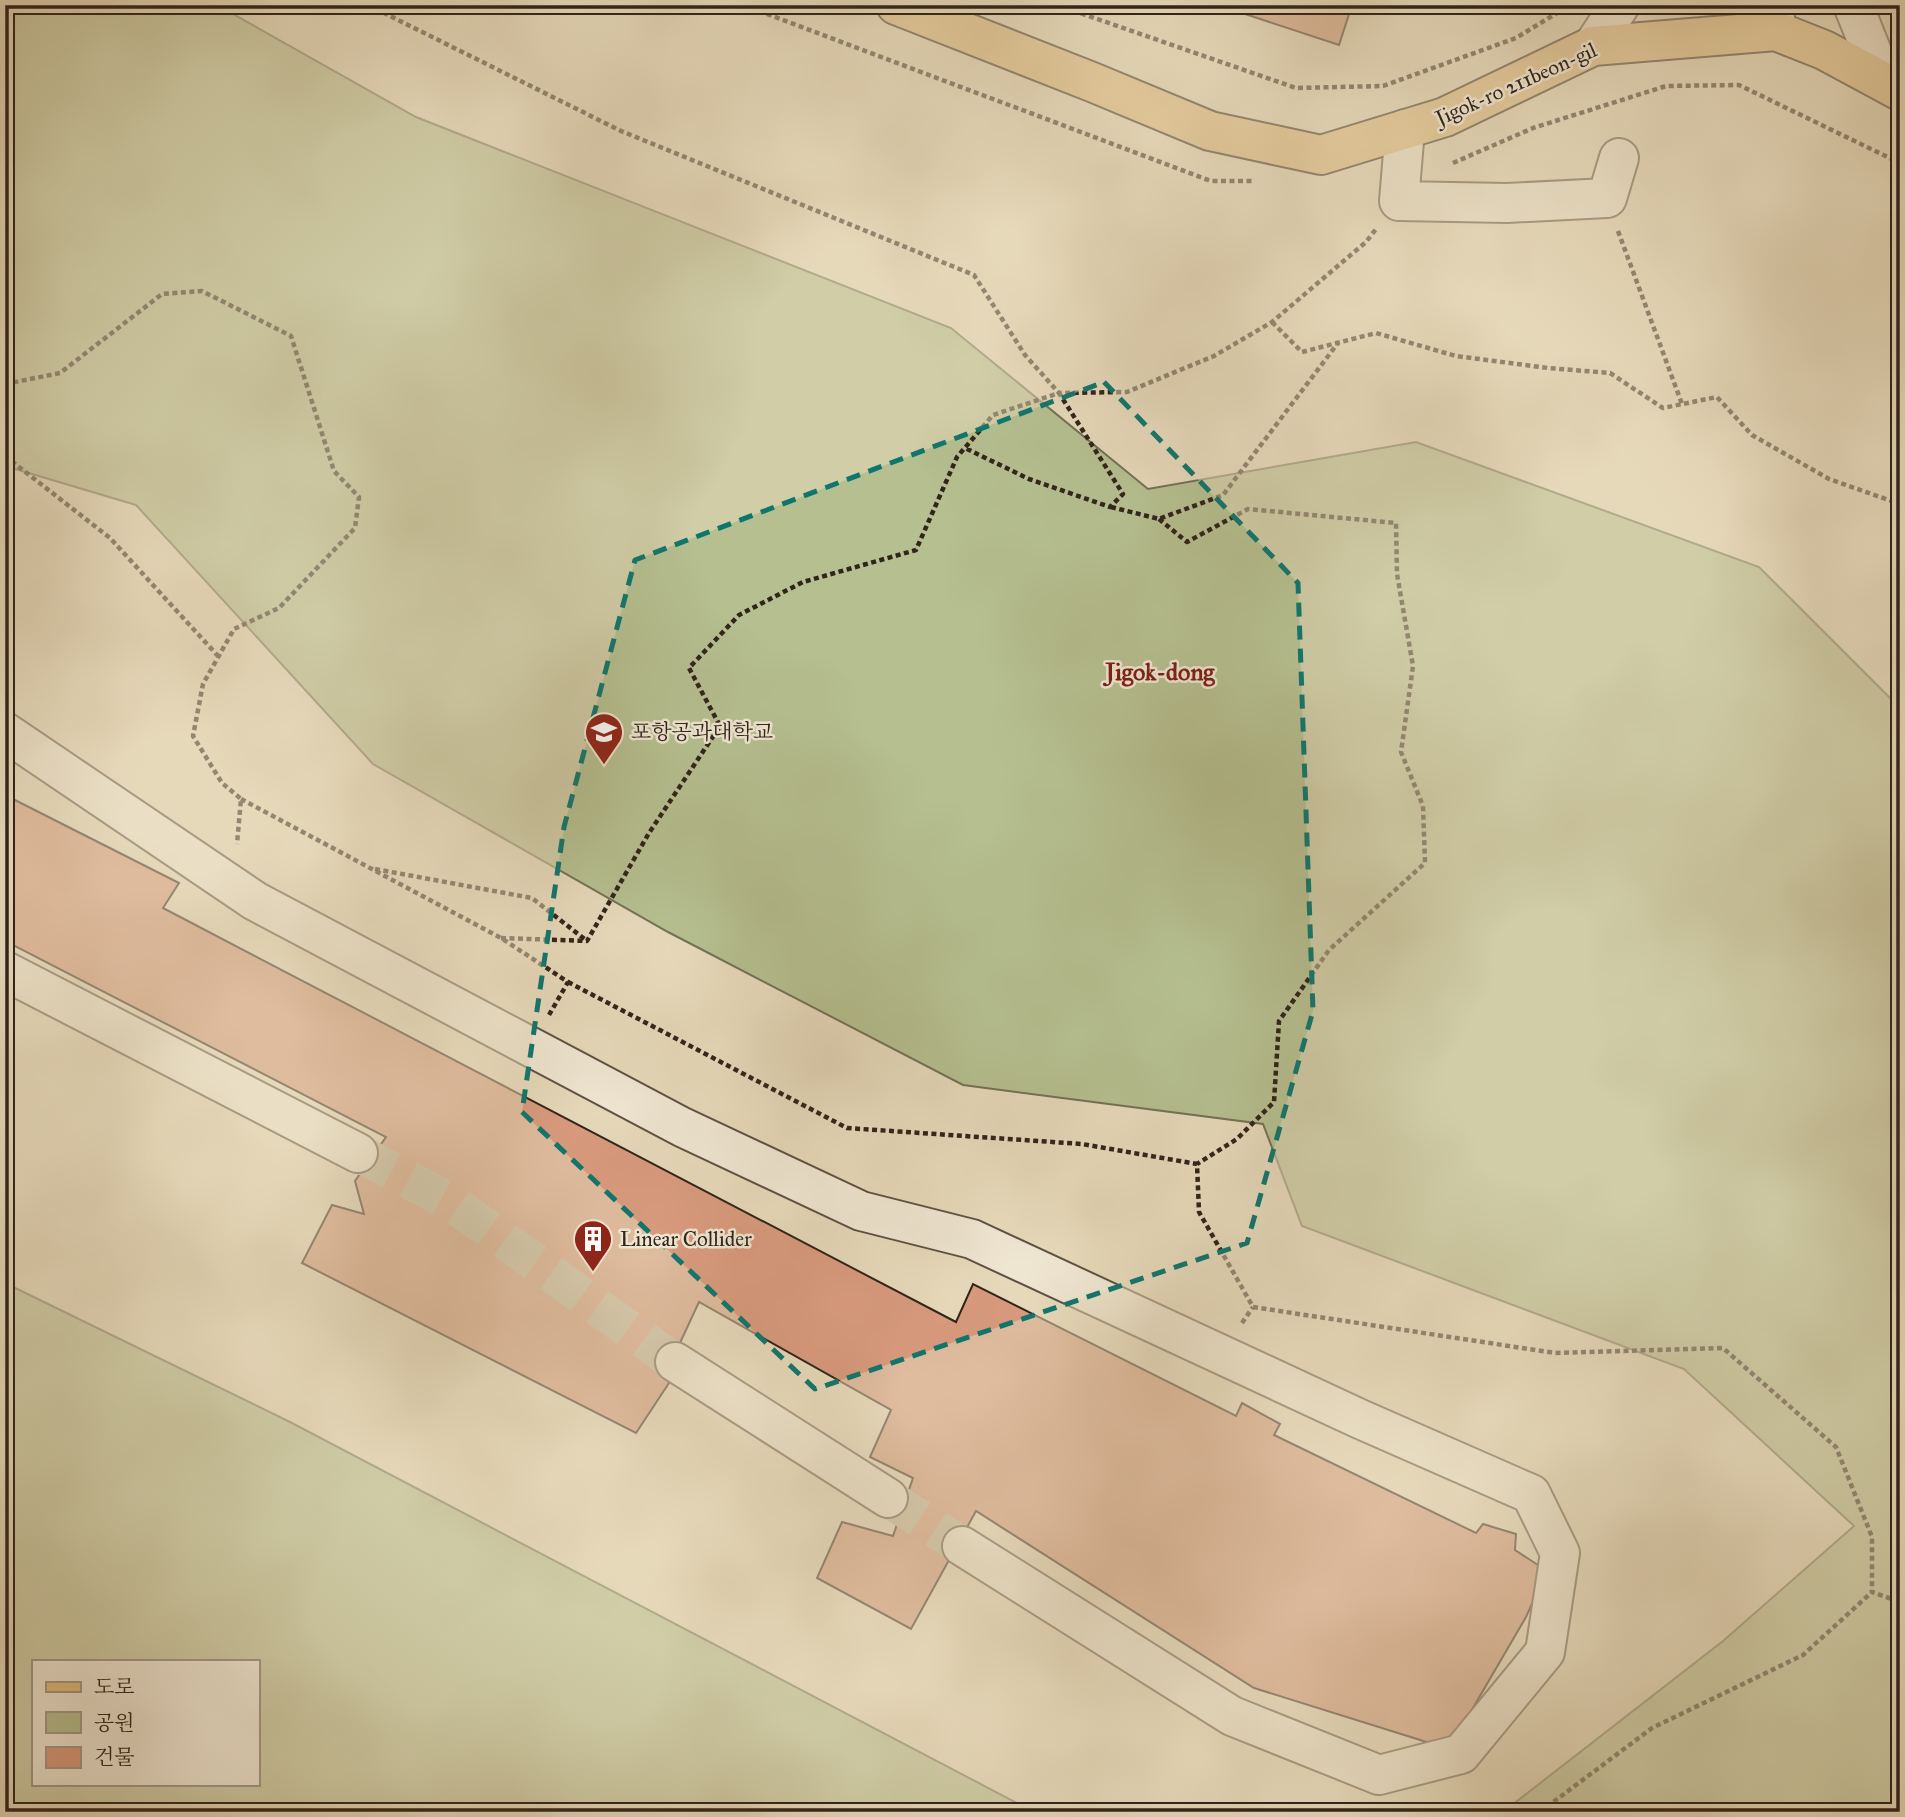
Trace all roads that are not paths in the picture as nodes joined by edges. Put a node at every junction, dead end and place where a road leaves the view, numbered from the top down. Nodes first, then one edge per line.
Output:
1 (896, 5) edge
2 (1620, 5) edge
3 (1853, 5) edge
4 (1775, 18) edge
5 (1593, 46) junction
6 (1892, 86) edge
7 (1405, 129) junction
8 (1619, 158) dead end
9 (5, 732) edge
10 (5, 971) edge
11 (358, 1153) tunnel mouth
12 (675, 1362) tunnel mouth
13 (888, 1498) tunnel mouth
14 (962, 1546) tunnel mouth

1 - 7 main road, Jigok-ro 211beon-gil
2 - 5 lane
3 - 6 lane
4 - 5 main road, Jigok-ro 211beon-gil
4 - 6 main road, Jigok-ro 211beon-gil
5 - 7 main road, Jigok-ro 211beon-gil
7 - 8 lane
9 - 14 lane
10 - 11 lane
12 - 13 lane

